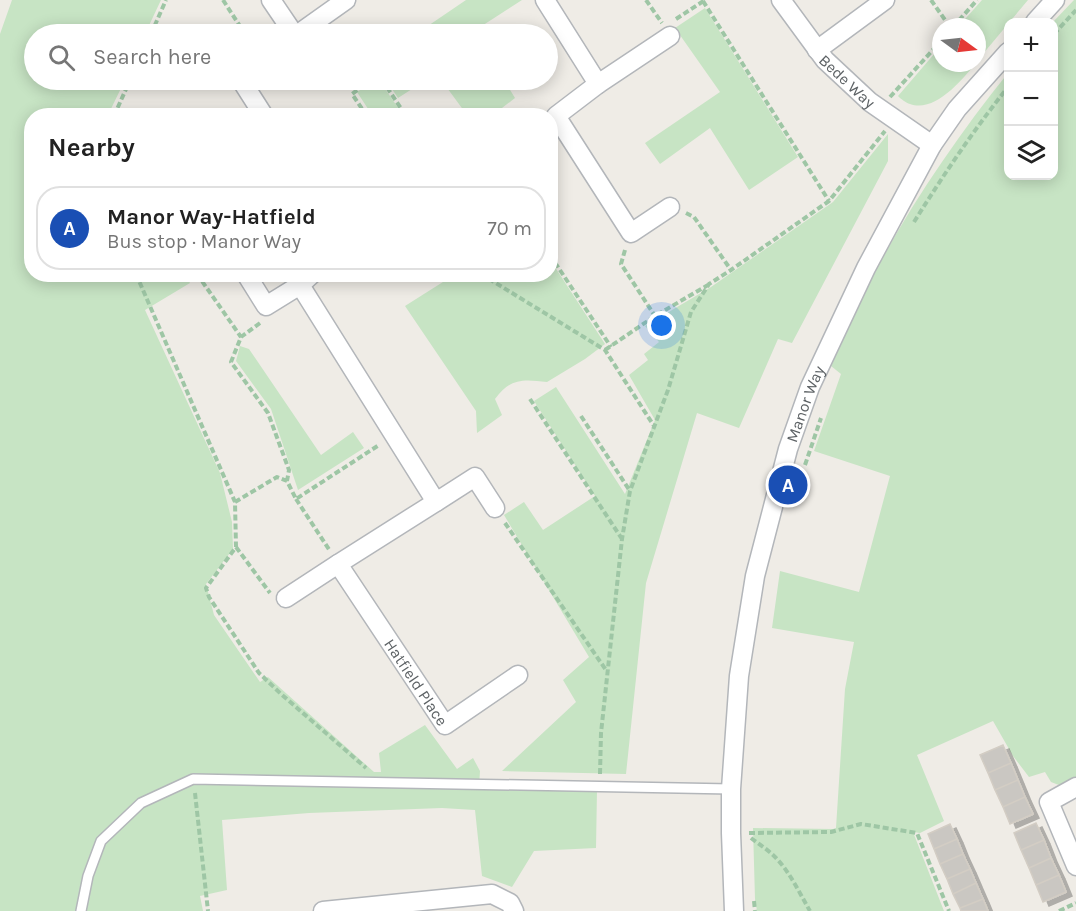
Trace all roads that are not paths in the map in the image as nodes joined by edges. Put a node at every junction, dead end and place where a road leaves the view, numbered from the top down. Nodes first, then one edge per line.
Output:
1 (271, 0) edge
2 (346, 0) edge
3 (545, 0) edge
4 (781, 0) edge
5 (885, 0) edge
6 (1055, 0) edge
7 (1039, 18) edge
8 (289, 24) edge
9 (311, 24) edge
10 (667, 31) road end
11 (817, 50) junction
12 (1004, 56) edge
13 (598, 84) junction
14 (247, 90) edge
15 (259, 108) edge
16 (558, 114) edge
17 (558, 125) edge
18 (932, 144) junction
19 (670, 207) road end
20 (251, 282) edge
21 (303, 282) edge
22 (307, 282) edge
23 (436, 502) junction
24 (495, 508) road end
25 (338, 564) junction
26 (286, 598) road end
27 (518, 675) dead end
28 (1076, 787) edge
29 (731, 789) junction
30 (1076, 866) edge
31 (81, 911) edge
32 (323, 911) edge
33 (514, 911) edge
34 (734, 911) edge

1 - 8 street
2 - 9 street
3 - 13 street
4 - 11 street, Bede Way
5 - 11 street
6 - 7 street
10 - 13 street
11 - 18 street, Bede Way
12 - 18 street, Manor Way
13 - 16 street
14 - 15 street
17 - 19 street
18 - 29 street, Manor Way
20 - 21 street
22 - 23 street
23 - 24 street
23 - 25 street
25 - 26 street
25 - 27 street, Hatfield Place
28 - 30 street
29 - 31 lane
29 - 34 street, Manor Way
32 - 33 street

